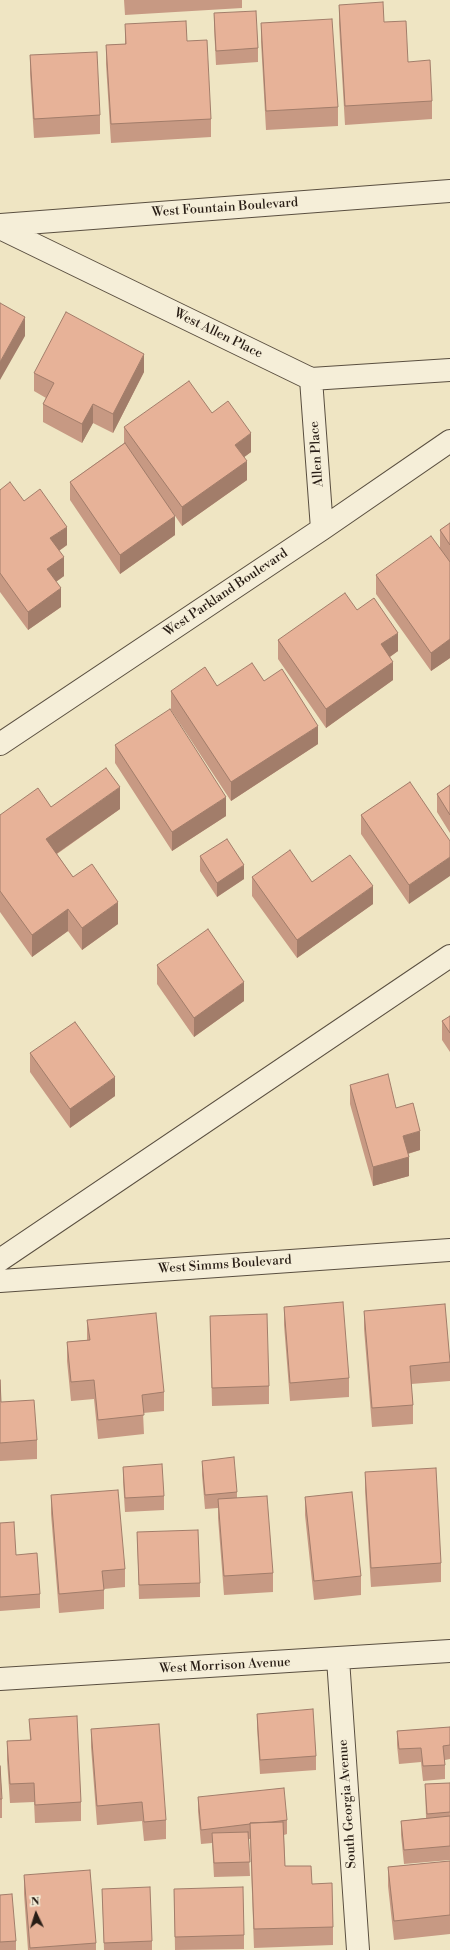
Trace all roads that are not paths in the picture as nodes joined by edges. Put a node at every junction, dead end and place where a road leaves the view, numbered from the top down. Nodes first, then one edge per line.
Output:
1 (450, 191) edge
2 (0, 226) edge
3 (450, 370) edge
4 (311, 379) junction
5 (450, 441) edge
6 (322, 530) junction
7 (0, 744) edge
8 (450, 956) edge
9 (450, 1250) edge
10 (0, 1260) edge
11 (0, 1281) edge
12 (450, 1651) edge
13 (338, 1659) junction
14 (0, 1679) edge
15 (358, 1950) edge

1 - 2 street, West Fountain Boulevard
2 - 4 street, West Allen Place
3 - 4 street, West Allen Place
4 - 6 street, Allen Place
5 - 6 street, West Parkland Boulevard
6 - 7 street, West Parkland Boulevard
8 - 10 street
9 - 11 street, West Simms Boulevard
12 - 13 street, West Morrison Avenue
13 - 14 street, West Morrison Avenue
13 - 15 street, South Georgia Avenue

